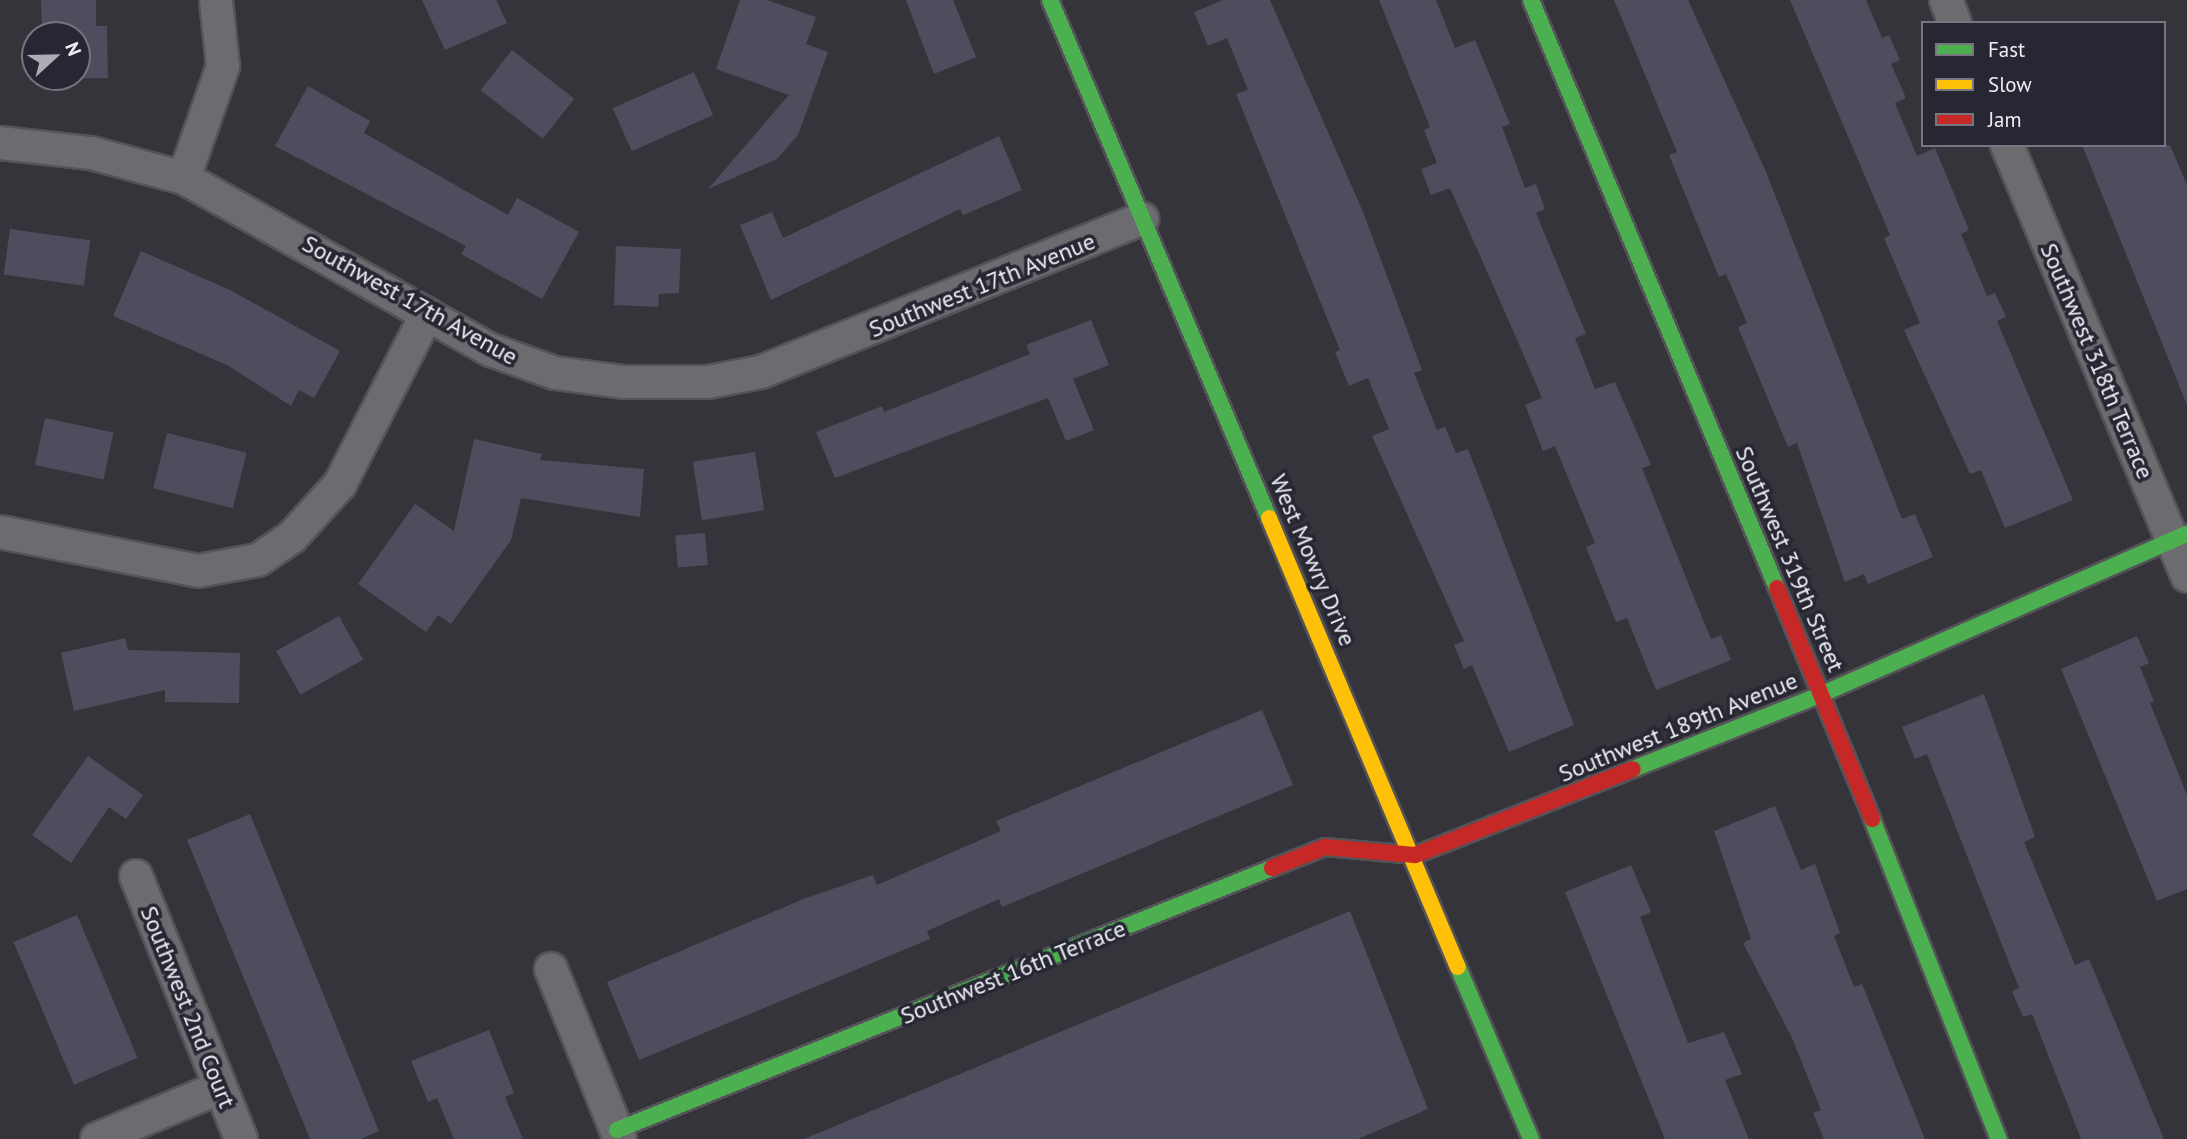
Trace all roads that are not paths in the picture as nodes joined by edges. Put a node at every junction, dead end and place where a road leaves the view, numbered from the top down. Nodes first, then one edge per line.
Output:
1 (216, 0) edge
2 (1050, 0) edge
3 (1531, 0) edge
4 (1946, 0) edge
5 (1954, 21) edge
6 (0, 144) edge
7 (2008, 147) edge
8 (184, 178) junction
9 (1142, 219) junction
10 (427, 314) junction
11 (0, 532) edge
12 (2180, 538) edge
13 (2187, 576) edge
14 (1822, 694) junction
15 (1415, 855) junction
16 (136, 876) dead end
17 (551, 968) dead end
18 (219, 1088) junction
19 (618, 1135) edge
20 (97, 1139) edge
21 (241, 1139) edge
22 (1531, 1139) edge
23 (1999, 1139) edge

1 - 8 street
2 - 9 street, West Mowry Drive
3 - 14 street, Southwest 319th Street
4 - 5 street
6 - 8 street, Southwest 17th Avenue
7 - 12 street, Southwest 318th Terrace
8 - 10 street, Southwest 17th Avenue
9 - 10 street, Southwest 17th Avenue
9 - 15 street, West Mowry Drive
10 - 11 street
12 - 13 street, Southwest 318th Terrace
12 - 14 street, Southwest 189th Avenue
14 - 15 street, Southwest 189th Avenue
14 - 23 street, Southwest 319th Street
15 - 19 street, Southwest 16th Terrace
15 - 22 street, West Mowry Drive
16 - 18 street, Southwest 2nd Court
17 - 19 street
18 - 20 street
18 - 21 street, Southwest 2nd Court

